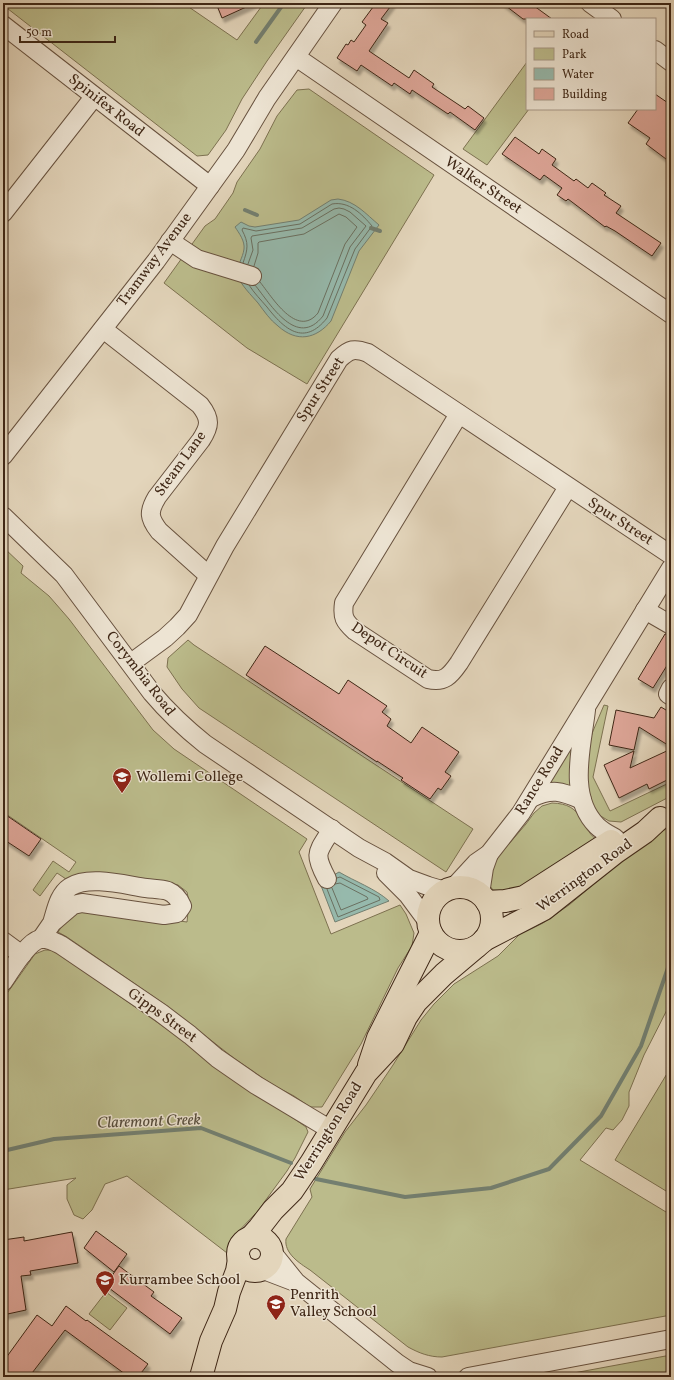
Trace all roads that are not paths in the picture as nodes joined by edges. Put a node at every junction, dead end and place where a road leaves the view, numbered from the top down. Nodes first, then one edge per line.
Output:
1 (333, 3) edge
2 (590, 3) edge
3 (611, 18) edge
4 (3, 25) edge
5 (656, 51) edge
6 (296, 57) junction
7 (671, 62) edge
8 (94, 97) junction
9 (210, 186) junction
10 (3, 213) edge
11 (170, 241) junction
12 (252, 276) dead end
13 (671, 314) edge
14 (103, 329) junction
15 (458, 414) junction
16 (3, 456) edge
17 (568, 487) junction
18 (3, 516) edge
19 (671, 555) edge
20 (671, 568) edge
21 (208, 575) junction
22 (645, 610) junction
23 (671, 625) edge
24 (131, 663) junction
25 (671, 688) edge
26 (671, 696) edge
27 (587, 705) junction
28 (531, 798) junction
29 (582, 800) junction
30 (666, 815) edge
31 (332, 829) junction
32 (614, 838) junction
33 (359, 848) junction
34 (489, 854) junction
35 (327, 879) dead end
36 (449, 889) junction
37 (484, 898) junction
38 (52, 923) junction
39 (429, 927) junction
40 (41, 939) junction
41 (3, 940) edge
42 (480, 944) junction
43 (22, 955) junction
44 (3, 982) edge
45 (366, 1073) junction
46 (331, 1130) junction
47 (258, 1256) junction
48 (671, 1339) edge
49 (201, 1377) edge
50 (428, 1377) edge
51 (468, 1377) edge

1 - 6 street, Tramway Avenue
2 - 3 street
4 - 8 street, Spinifex Road
5 - 7 street
6 - 9 street, Tramway Avenue
6 - 13 street, Walker Street
8 - 9 street, Spinifex Road
8 - 10 street
9 - 11 street, Tramway Avenue
11 - 12 street
11 - 14 street, Tramway Avenue
14 - 16 street, Tramway Avenue
14 - 21 street, Steam Lane
15 - 17 street, Spur Street
15 - 17 street, Depot Circuit
15 - 21 street, Spur Street
17 - 19 street, Spur Street
18 - 24 street, Corymbia Road
20 - 22 street, Rance Road
21 - 24 street, Spur Street
22 - 23 street
22 - 27 street, Rance Road
24 - 31 street, Corymbia Road
25 - 26 street
27 - 28 street, Rance Road
27 - 29 street, Rance Road
28 - 29 street
28 - 34 street, Rance Road
29 - 32 street, Rance Road
30 - 32 main road, Werrington Road
30 - 42 main road, Werrington Road
31 - 33 street, Corymbia Road
31 - 35 street
32 - 37 main road, Werrington Road
33 - 36 street, Corymbia Road
33 - 39 street, Corymbia Road
34 - 36 street, Rance Road
34 - 37 street, Rance Road
36 - 37 main road
36 - 39 main road
37 - 42 main road
38 - 38 street
38 - 40 street
39 - 42 main road
39 - 45 main road, Werrington Road
40 - 43 street
40 - 46 street, Gipps Street
41 - 43 street
42 - 45 main road, Werrington Road
43 - 44 street
45 - 46 main road, Werrington Road
46 - 47 main road, Werrington Road
47 - 49 main road, Werrington Road
47 - 50 street
48 - 51 street

